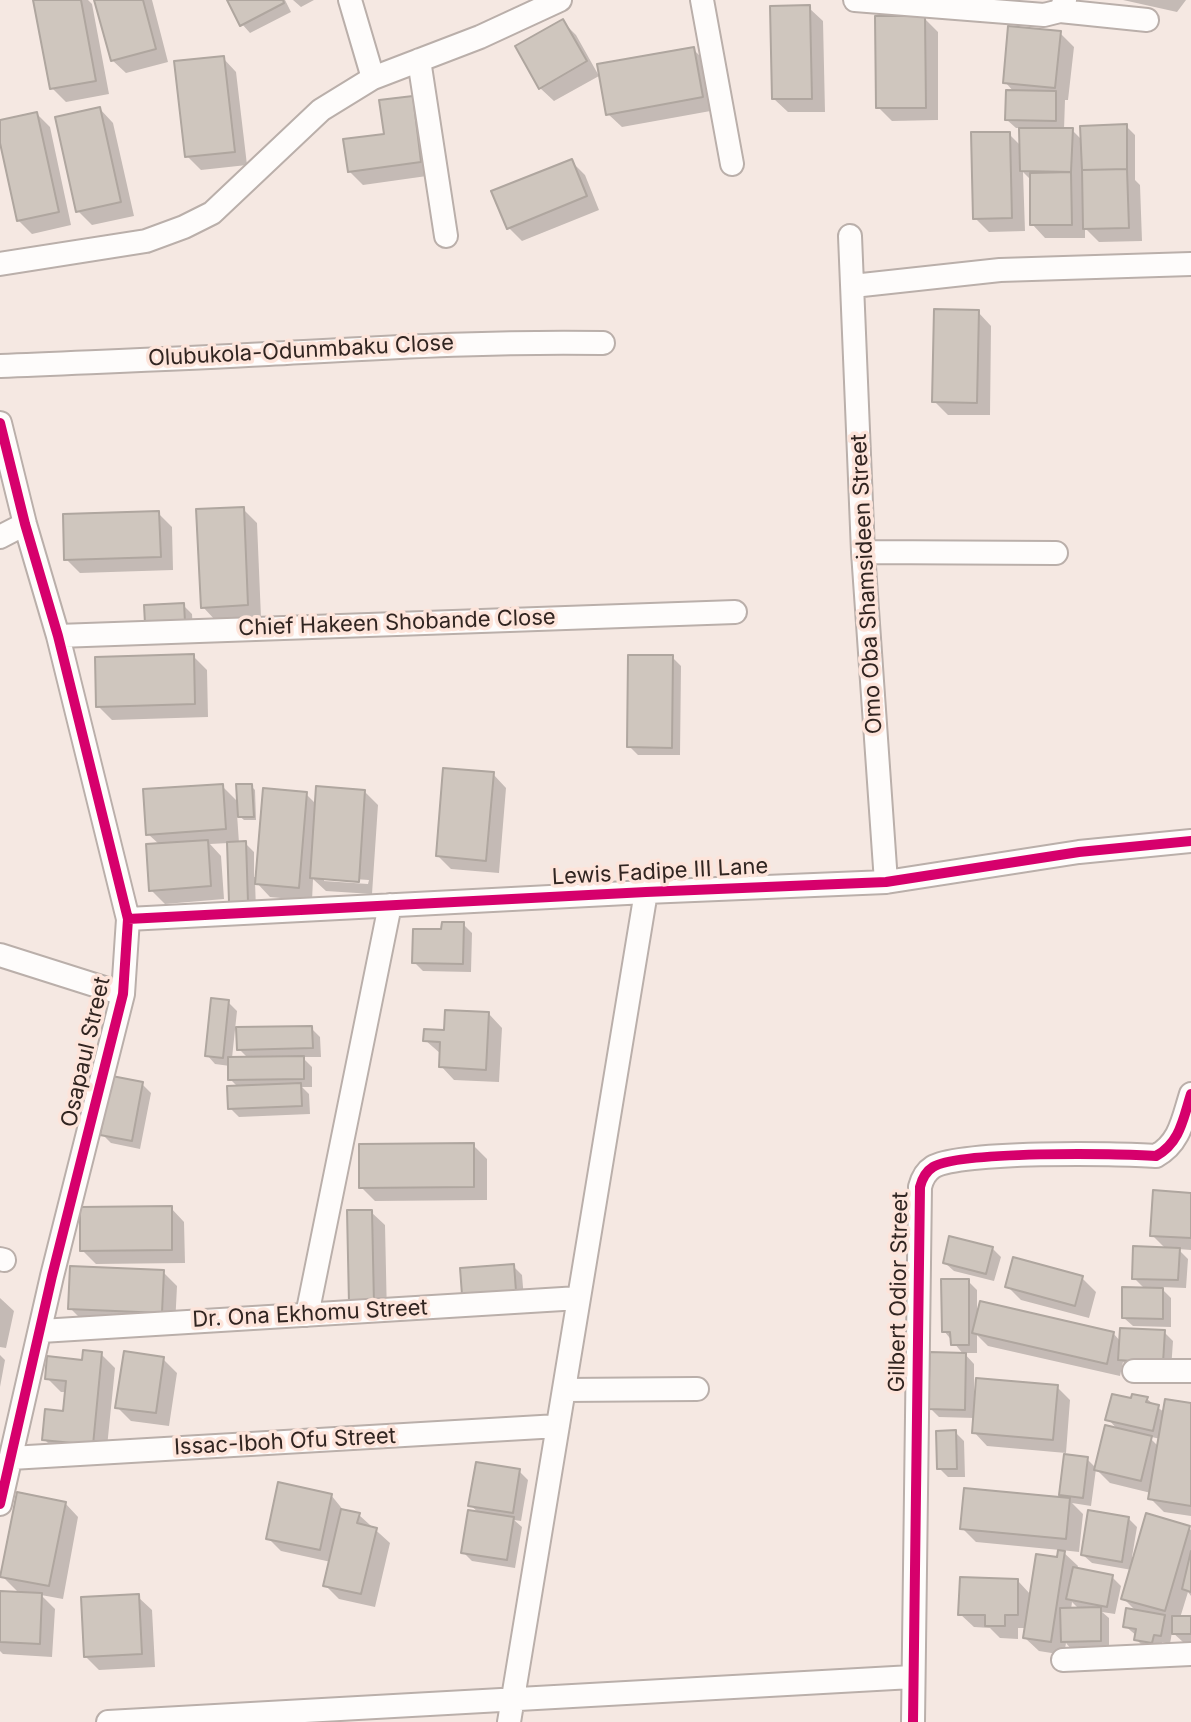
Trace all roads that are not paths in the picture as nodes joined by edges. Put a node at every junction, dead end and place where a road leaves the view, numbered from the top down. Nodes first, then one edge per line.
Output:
1 (350, 0) edge
2 (560, 0) edge
3 (702, 0) edge
4 (855, 0) edge
5 (1063, 6) edge
6 (1147, 20) dead end
7 (419, 60) junction
8 (373, 78) junction
9 (732, 164) dead end
10 (446, 236) dead end
11 (850, 236) dead end
12 (0, 264) edge
13 (1191, 264) edge
14 (853, 286) junction
15 (603, 343) dead end
16 (0, 366) edge
17 (0, 423) edge
18 (25, 524) junction
19 (0, 537) edge
20 (863, 552) junction
21 (1056, 553) dead end
22 (735, 612) dead end
23 (58, 636) junction
24 (1191, 841) edge
25 (886, 882) junction
26 (646, 892) junction
27 (390, 905) junction
28 (128, 919) junction
29 (0, 955) edge
30 (123, 994) junction
31 (1191, 1094) edge
32 (579, 1298) junction
33 (307, 1315) junction
34 (41, 1331) junction
35 (1134, 1371) dead end
36 (1191, 1371) edge
37 (697, 1389) dead end
38 (564, 1390) junction
39 (9, 1426) edge
40 (558, 1426) junction
41 (11, 1458) junction
42 (0, 1504) edge
43 (1191, 1654) edge
44 (1063, 1660) dead end
45 (912, 1677) junction
46 (511, 1711) edge
47 (108, 1722) edge
48 (913, 1722) edge

1 - 8 street
2 - 7 street
3 - 9 street
4 - 5 street
5 - 6 street
7 - 8 street
7 - 10 street
8 - 12 street
11 - 14 street, Omo Oba Shamsideen Street
13 - 14 street
14 - 20 street, Omo Oba Shamsideen Street
15 - 16 street, Olubukola-Odunmbaku Close
17 - 18 street, Osapaul Street
18 - 19 street
18 - 23 street, Osapaul Street
20 - 21 street
20 - 25 street, Omo Oba Shamsideen Street
22 - 23 street, Chief Hakeen Shobande Close
23 - 28 street, Osapaul Street
24 - 25 street, Lewis Fadipe III Lane
25 - 26 street, Lewis Fadipe III Lane
26 - 27 street, Lewis Fadipe III Lane
26 - 32 street
27 - 28 street, Lewis Fadipe III Lane
27 - 33 street
28 - 30 street, Osapaul Street
29 - 30 street
30 - 34 street, Osapaul Street
31 - 45 street, Gilbert Odior Street
32 - 33 street, Dr. Ona Ekhomu Street
32 - 38 street
33 - 34 street, Dr. Ona Ekhomu Street
34 - 39 street, Osapaul Street
35 - 36 street
37 - 38 street
38 - 40 street
39 - 41 street, Osapaul Street
40 - 41 street, Issac-Iboh Ofu Street
40 - 46 street
41 - 42 street, Osapaul Street
43 - 44 street
45 - 46 street
45 - 48 street, Gilbert Odior Street
46 - 47 street

